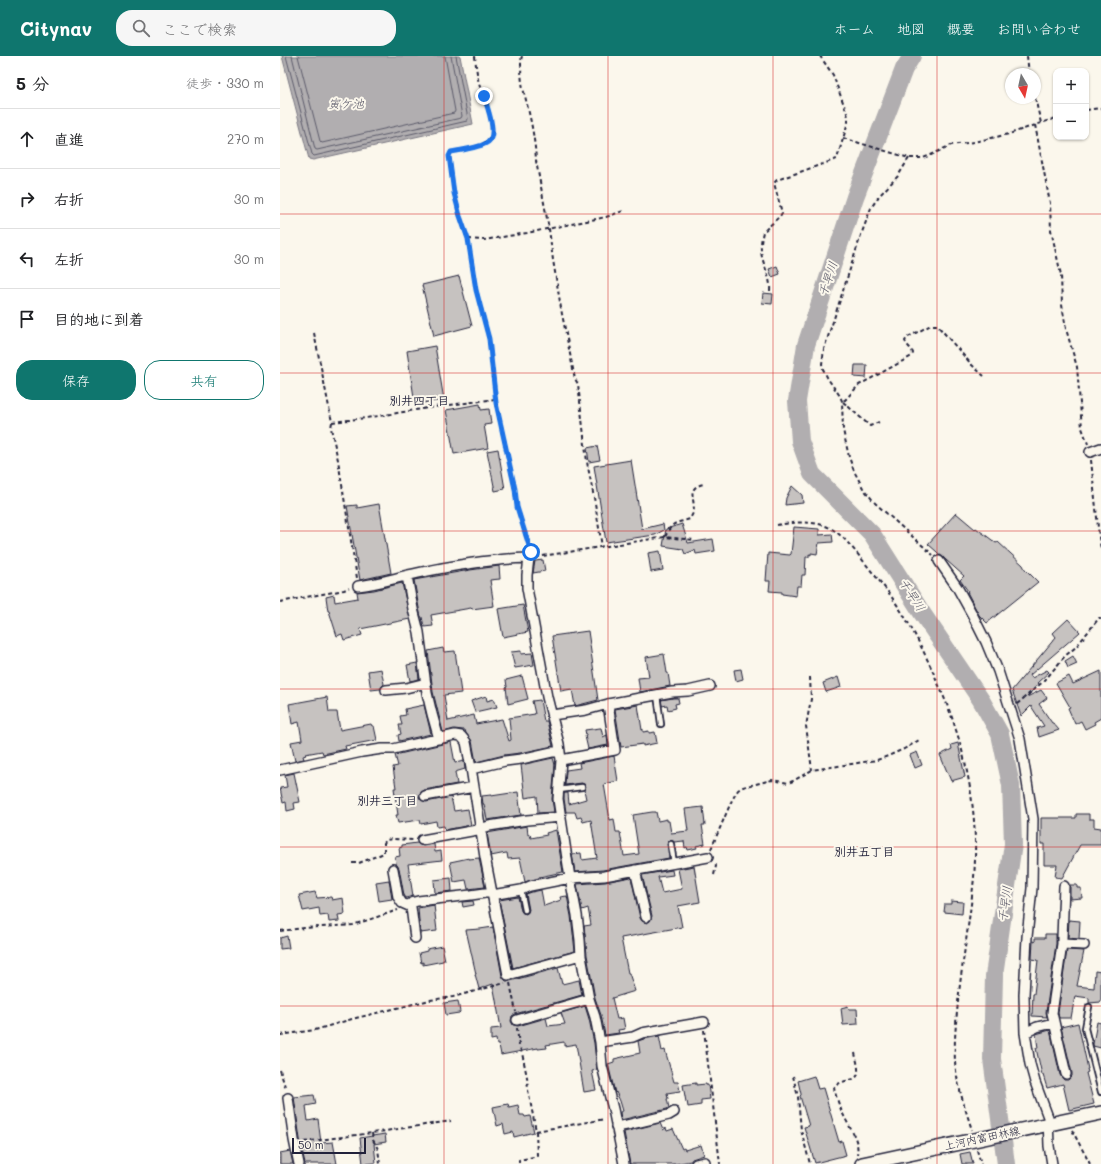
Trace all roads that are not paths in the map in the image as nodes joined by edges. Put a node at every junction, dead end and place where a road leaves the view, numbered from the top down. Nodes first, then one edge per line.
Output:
1 (1101, 448) edge
2 (1090, 452) road end
3 (939, 560) road end
4 (407, 576) junction
5 (358, 586) road end
6 (426, 683) junction
7 (710, 686) dead end
8 (386, 690) dead end
9 (657, 695) junction
10 (608, 704) junction
11 (552, 715) junction
12 (661, 724) dead end
13 (439, 739) junction
14 (560, 756) junction
15 (471, 769) junction
16 (280, 770) edge
17 (474, 787) junction
18 (582, 787) dead end
19 (559, 790) junction
20 (425, 796) dead end
21 (560, 817) junction
22 (481, 828) junction
23 (422, 840) road end
24 (671, 844) dead end
25 (708, 857) road end
26 (674, 863) junction
27 (393, 869) dead end
28 (635, 870) junction
29 (570, 878) junction
30 (1064, 886) dead end
31 (521, 890) junction
32 (492, 893) junction
33 (408, 905) junction
34 (525, 910) dead end
35 (646, 917) dead end
36 (415, 938) dead end
37 (1062, 944) junction
38 (1084, 945) dead end
39 (581, 955) junction
40 (589, 999) junction
41 (1089, 1007) dead end
42 (517, 1020) road end
43 (704, 1022) road end
44 (1054, 1023) junction
45 (1025, 1034) junction
46 (600, 1042) junction
47 (1066, 1074) dead end
48 (1101, 1092) edge
49 (288, 1098) road end
50 (674, 1112) dead end
51 (1101, 1113) edge
52 (615, 1122) junction
53 (1045, 1125) junction
54 (859, 1161) edge
55 (300, 1164) edge
56 (624, 1164) edge
57 (1052, 1164) edge

1 - 2 street
3 - 45 street
4 - 5 street
4 - 6 street
4 - 11 street
6 - 8 street
6 - 13 street
7 - 9 street
9 - 10 street
9 - 12 lane
10 - 11 street
10 - 14 street
11 - 14 street
13 - 15 street
13 - 16 street
14 - 15 street
14 - 19 street
15 - 17 street
17 - 20 street
17 - 22 street
18 - 19 lane
19 - 21 street
21 - 22 street
21 - 29 street
22 - 23 street
22 - 32 street
24 - 26 lane
25 - 26 street
26 - 28 street
27 - 33 street
28 - 29 street
28 - 35 street
29 - 31 street
29 - 39 street
30 - 37 street
31 - 32 street
31 - 34 lane
32 - 33 street
32 - 39 street
33 - 36 street
37 - 38 street
37 - 44 street
39 - 40 street
40 - 42 street
40 - 46 street
41 - 48 lane
43 - 46 street
44 - 45 street
44 - 47 street
45 - 53 street
46 - 52 street
49 - 55 street
50 - 52 street
51 - 53 main road, 上河内富田林線
52 - 56 street
53 - 54 main road, 上河内富田林線
53 - 57 street

